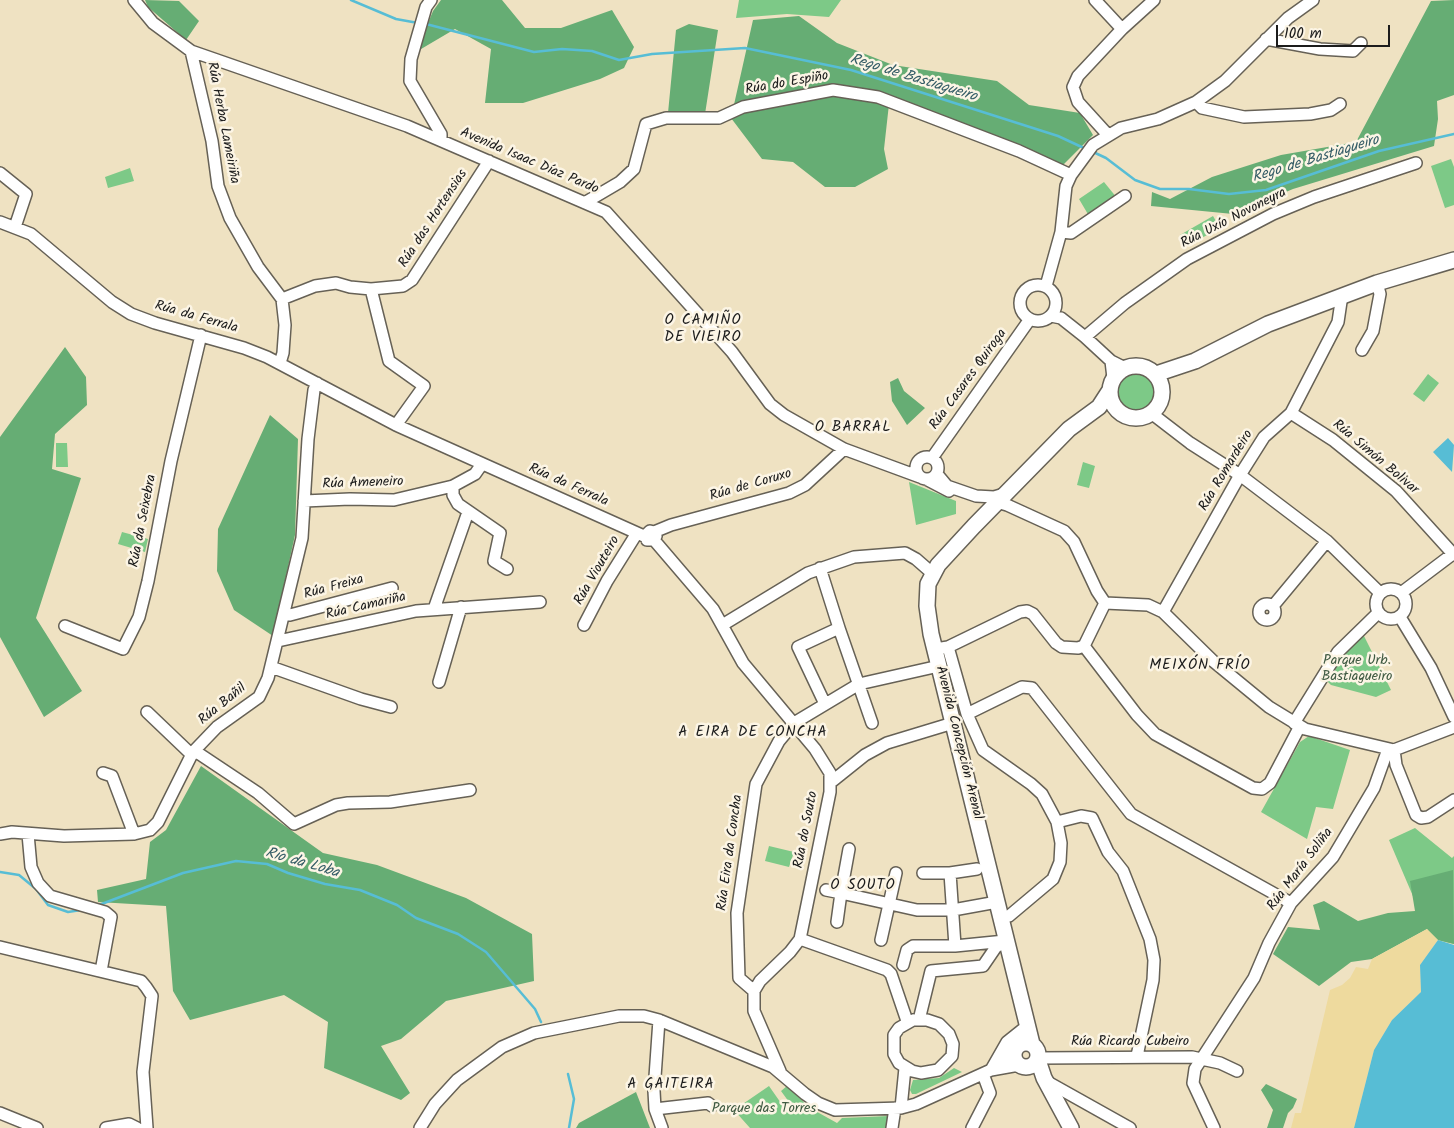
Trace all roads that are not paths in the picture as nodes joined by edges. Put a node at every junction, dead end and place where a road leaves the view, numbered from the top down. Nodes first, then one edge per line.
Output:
1 (134, 0) edge
2 (431, 0) edge
3 (1095, 0) edge
4 (1154, 0) edge
5 (1313, 0) edge
6 (1122, 29) junction
7 (1266, 39) junction
8 (1360, 43) dead end
9 (191, 51) junction
10 (1196, 102) junction
11 (1340, 104) dead end
12 (1108, 135) junction
13 (441, 140) junction
14 (489, 161) junction
15 (1416, 163) dead end
16 (0, 173) edge
17 (1071, 175) junction
18 (1125, 196) dead end
19 (586, 202) junction
20 (0, 222) edge
21 (15, 227) junction
22 (1060, 232) junction
23 (1454, 260) edge
24 (1377, 283) junction
25 (1046, 286) junction
26 (371, 289) junction
27 (1342, 295) junction
28 (282, 299) junction
29 (1056, 314) junction
30 (1030, 320) junction
31 (201, 335) junction
32 (1085, 337) junction
33 (1362, 350) dead end
34 (1111, 361) junction
35 (1195, 361) junction
36 (280, 363) junction
37 (1125, 368) junction
38 (1156, 374) junction
39 (317, 383) junction
40 (1111, 384) junction
41 (1162, 397) junction
42 (1117, 410) junction
43 (1152, 413) junction
44 (1291, 413) junction
45 (396, 425) junction
46 (1069, 429) junction
47 (844, 449) junction
48 (932, 458) junction
49 (482, 464) junction
50 (925, 474) junction
51 (1240, 475) junction
52 (453, 486) junction
53 (1001, 498) junction
54 (304, 502) junction
55 (468, 512) junction
56 (982, 517) junction
57 (648, 535) junction
58 (1327, 541) junction
59 (1454, 554) edge
60 (820, 568) junction
61 (507, 569) dead end
62 (932, 573) junction
63 (392, 588) dead end
64 (1380, 593) junction
65 (1402, 594) junction
66 (540, 602) dead end
67 (1106, 603) junction
68 (1273, 606) dead end
69 (461, 607) junction
70 (434, 609) junction
71 (1163, 612) junction
72 (1378, 612) junction
73 (284, 614) junction
74 (1400, 617) junction
75 (724, 624) junction
76 (584, 625) dead end
77 (65, 626) dead end
78 (839, 628) junction
79 (278, 641) junction
80 (1084, 646) junction
81 (941, 648) junction
82 (939, 666) junction
83 (271, 667) junction
84 (439, 682) dead end
85 (859, 684) junction
86 (825, 704) junction
87 (391, 707) dead end
88 (147, 712) dead end
89 (966, 714) junction
90 (1454, 717) edge
91 (794, 723) junction
92 (872, 723) dead end
93 (953, 723) junction
94 (1297, 724) junction
95 (1454, 727) edge
96 (1391, 750) junction
97 (194, 753) junction
98 (103, 773) dead end
99 (830, 782) junction
100 (470, 790) dead end
101 (1454, 800) edge
102 (1057, 822) junction
103 (0, 834) edge
104 (28, 834) junction
105 (134, 834) junction
106 (848, 849) dead end
107 (977, 869) dead end
108 (896, 873) dead end
109 (923, 873) dead end
110 (950, 873) junction
111 (826, 890) dead end
112 (841, 893) junction
113 (997, 902) junction
114 (1292, 903) junction
115 (889, 905) junction
116 (953, 910) junction
117 (1001, 918) junction
118 (837, 922) dead end
119 (800, 939) junction
120 (881, 940) dead end
121 (1006, 941) junction
122 (955, 946) junction
123 (0, 947) edge
124 (904, 965) dead end
125 (100, 971) junction
126 (754, 991) junction
127 (658, 1020) junction
128 (913, 1020) junction
129 (1024, 1024) junction
130 (1137, 1056) junction
131 (1202, 1058) junction
132 (1034, 1062) junction
133 (905, 1068) junction
134 (989, 1070) junction
135 (780, 1071) junction
136 (1236, 1071) dead end
137 (712, 1106) dead end
138 (898, 1108) junction
139 (655, 1109) junction
140 (0, 1113) edge
141 (38, 1128) edge
142 (106, 1128) edge
143 (137, 1128) edge
144 (147, 1128) edge
145 (420, 1128) edge
146 (662, 1128) edge
147 (892, 1128) edge
148 (972, 1128) edge
149 (1071, 1128) edge
150 (1130, 1128) edge
151 (1214, 1128) edge

1 - 9 street, Avenida Isaac Díaz Pardo
2 - 13 street
3 - 6 street
4 - 6 street
5 - 7 street
6 - 12 street
7 - 8 street
7 - 10 street
9 - 13 street, Avenida Isaac Díaz Pardo
9 - 28 street, Rúa Herba Lameiriña
10 - 11 street
10 - 12 street
12 - 17 street
13 - 14 street, Avenida Isaac Díaz Pardo
14 - 19 street, Avenida Isaac Díaz Pardo
14 - 26 street, Rúa das Hortensias
15 - 32 street, Rúa Uxío Novoneyra
16 - 21 street
17 - 19 street, Rúa do Espiño
17 - 22 street
18 - 22 street
19 - 47 street, Avenida Isaac Díaz Pardo
20 - 21 street, Rúa da Ferrala
21 - 31 street, Rúa da Ferrala
22 - 25 street
23 - 24 main road
24 - 27 main road
24 - 33 street
25 - 29 street
25 - 30 street
26 - 28 street, Rúa das Hortensias
26 - 45 street
27 - 35 main road
27 - 44 street, Rúa Romardeiro
28 - 36 street
29 - 30 street
29 - 32 street
30 - 48 street, Rúa Casares Quiroga
31 - 36 street, Rúa da Ferrala
31 - 77 street, Rúa da Seixebra
32 - 34 street
34 - 37 street
34 - 40 street
35 - 38 main road
35 - 41 main road
36 - 39 street, Rúa da Ferrala
37 - 38 main road
37 - 40 main road
38 - 41 main road
39 - 45 street, Rúa da Ferrala
39 - 54 street, Rúa Bañil
40 - 42 main road
40 - 46 main road
41 - 43 main road
42 - 43 main road
42 - 46 main road
43 - 51 street
44 - 51 street, Rúa Romardeiro
44 - 59 street, Rúa Simón Bolivar
45 - 49 street, Rúa da Ferrala
46 - 53 main road
47 - 50 street, Avenida Isaac Díaz Pardo
47 - 57 street, Rúa de Coruxo
48 - 50 street
48 - 50 street
49 - 52 street, Rúa Ameneiro
49 - 57 street, Rúa da Ferrala
50 - 53 street
50 - 56 street
51 - 58 street
51 - 71 street, Rúa Romardeiro
52 - 54 street, Rúa Ameneiro
52 - 55 street
53 - 56 main road
53 - 67 street
54 - 73 street, Rúa Bañil
55 - 61 street
55 - 70 street
56 - 62 main road
57 - 75 street, Rúa do Souto
57 - 76 street, Rúa Viouteiro
58 - 64 street
58 - 68 street
59 - 65 street
60 - 62 street
60 - 75 street
60 - 78 street
62 - 81 main road, Avenida Concepción Arenal
63 - 73 street, Rúa Freixa
64 - 65 street
64 - 72 street
65 - 74 street
66 - 69 street, Rúa Camariña
67 - 71 street
67 - 80 street
69 - 70 street, Rúa Camariña
69 - 84 street
70 - 79 street, Rúa Camariña
71 - 94 street
72 - 74 street
72 - 94 street
73 - 79 street, Rúa Bañil
74 - 90 street
75 - 91 street, Rúa do Souto
78 - 85 street
78 - 86 street
79 - 83 street, Rúa Bañil
80 - 81 street
80 - 94 street
81 - 82 main road, Avenida Concepción Arenal
81 - 89 street
82 - 85 street, Rúa Eira da Concha
82 - 93 main road, Avenida Concepción Arenal
83 - 87 street
83 - 97 street, Rúa Bañil
85 - 86 street, Rúa Eira da Concha
85 - 92 street
86 - 91 street, Rúa Eira da Concha
88 - 97 street
89 - 102 street
89 - 114 street
91 - 99 street, Rúa do Souto
91 - 126 street, Rúa Eira da Concha
93 - 99 street
93 - 113 main road, Avenida Concepción Arenal
94 - 96 street
95 - 96 street
96 - 101 street
96 - 114 street, Rúa María Soliña
97 - 100 street
97 - 105 street, Rúa Bañil
98 - 105 street
99 - 119 street, Rúa do Souto
102 - 117 street
102 - 130 street
103 - 104 street, Rúa Bañil
104 - 105 street, Rúa Bañil
104 - 125 street
106 - 112 street
107 - 110 street
108 - 115 street
109 - 110 street
110 - 116 street
111 - 112 street
112 - 115 street
112 - 118 street
113 - 116 street
113 - 117 main road, Avenida Concepción Arenal
114 - 131 street, Rúa María Soliña
115 - 116 street
115 - 120 street
116 - 122 street
117 - 121 main road, Avenida Concepción Arenal
119 - 126 street, Rúa do Souto
119 - 128 street
121 - 122 street
121 - 128 street
121 - 129 main road, Avenida Concepción Arenal
122 - 124 street
123 - 125 street
125 - 144 street
126 - 135 street
127 - 135 street
127 - 139 street
127 - 145 street
128 - 133 street
128 - 133 street
129 - 132 main road, Avenida Concepción Arenal
129 - 134 street
130 - 131 street, Rúa Ricardo Cubeiro
130 - 132 street, Rúa Ricardo Cubeiro
131 - 136 street, Rúa Ricardo Cubeiro
131 - 151 street, Rúa María Soliña
132 - 134 street
132 - 149 main road, Avenida Concepción Arenal
132 - 150 street
133 - 138 street
134 - 138 street
134 - 148 street
135 - 138 street
137 - 139 street
138 - 147 street
139 - 146 street
140 - 141 street
142 - 143 street

